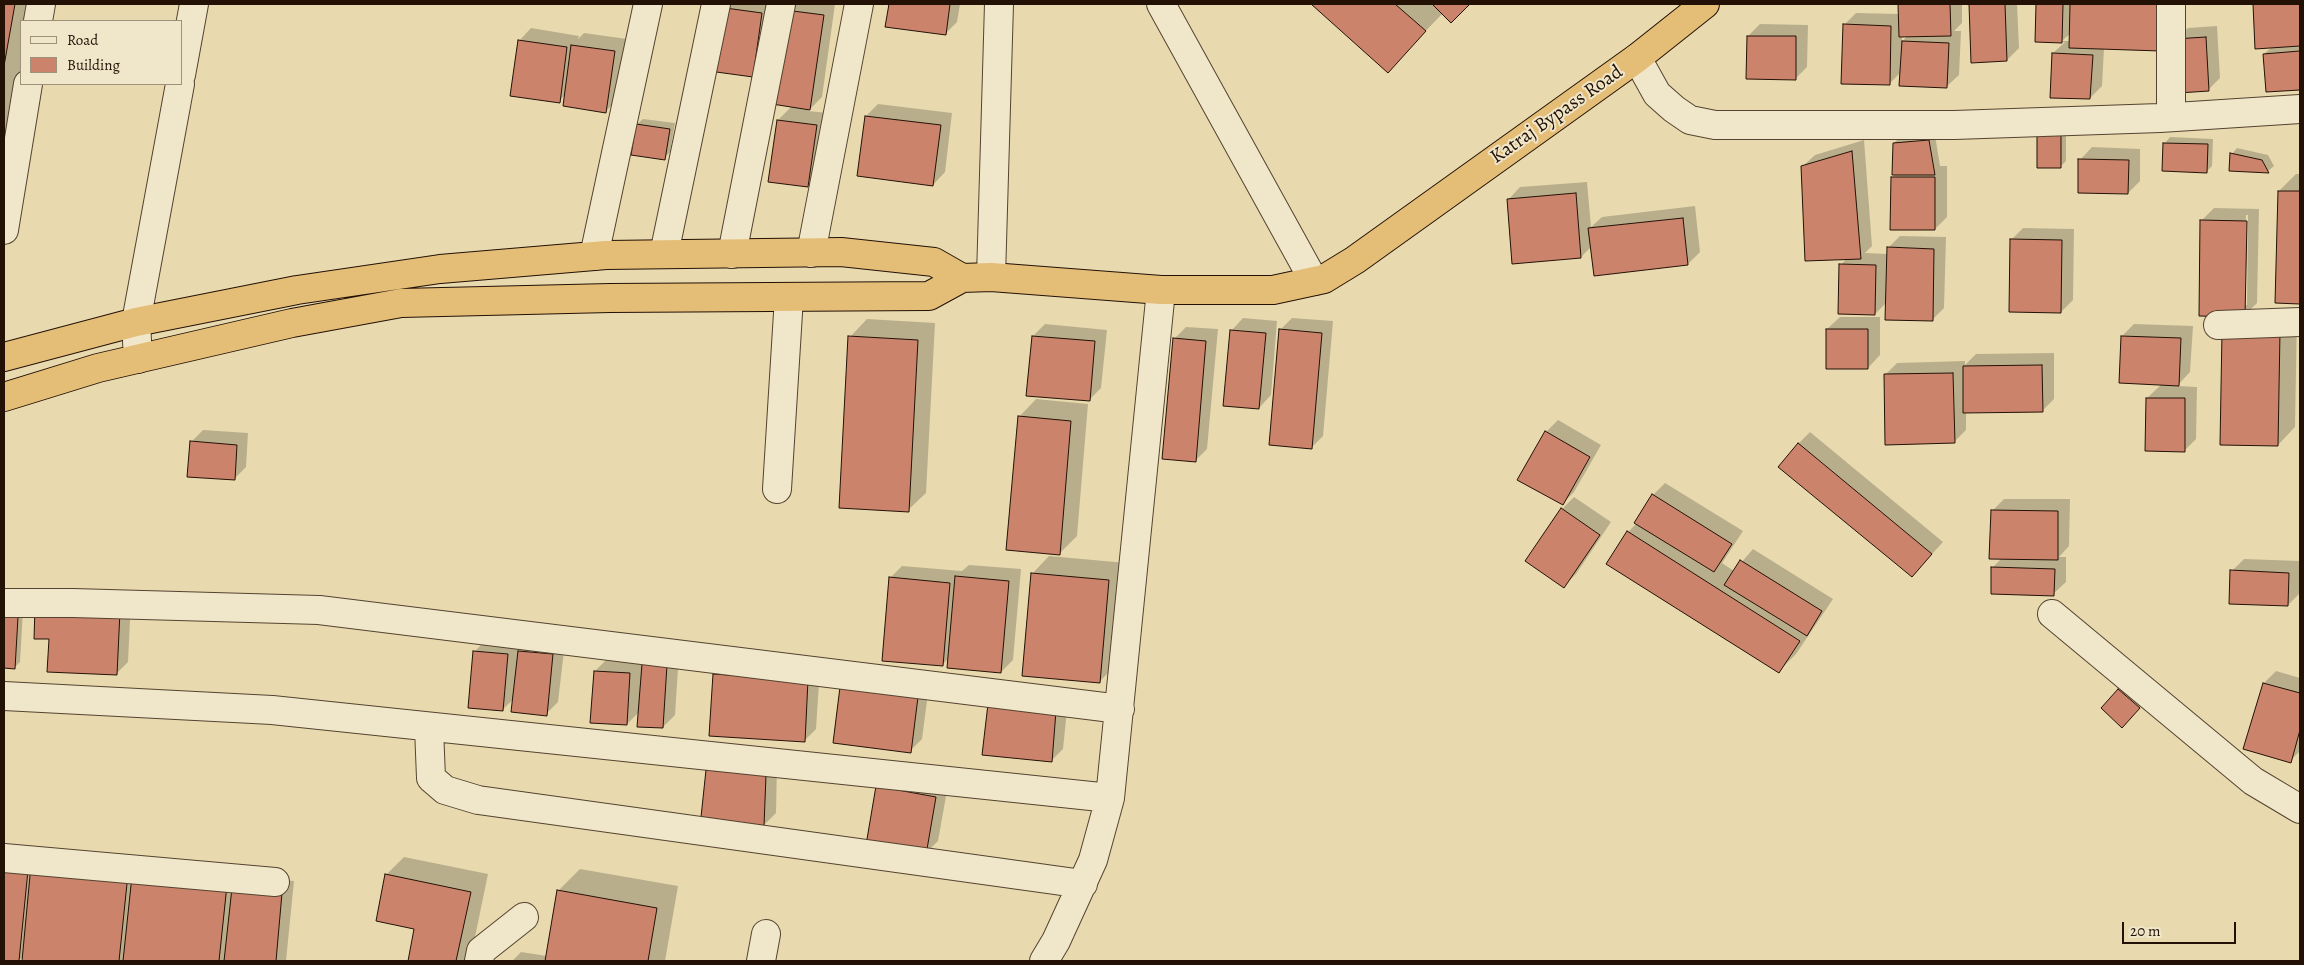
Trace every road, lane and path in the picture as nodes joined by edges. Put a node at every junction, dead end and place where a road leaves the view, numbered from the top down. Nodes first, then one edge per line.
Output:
1 (41, 4) edge
2 (194, 4) edge
3 (648, 4) edge
4 (716, 4) edge
5 (781, 4) edge
6 (859, 4) edge
7 (999, 4) edge
8 (1161, 4) edge
9 (1705, 4) edge
10 (2171, 4) edge
11 (38, 20) edge
12 (1637, 58) junction
13 (182, 70) edge
14 (28, 85) edge
15 (180, 85) edge
16 (2300, 109) edge
17 (2170, 117) junction
18 (4, 230) edge
19 (811, 253) junction
20 (664, 254) junction
21 (693, 254) junction
22 (732, 254) junction
23 (594, 256) junction
24 (991, 277) junction
25 (962, 278) junction
26 (1314, 281) junction
27 (1161, 290) junction
28 (692, 297) junction
29 (789, 297) junction
30 (136, 322) junction
31 (2300, 322) edge
32 (2218, 325) dead end
33 (4, 357) edge
34 (138, 359) junction
35 (4, 397) edge
36 (777, 489) dead end
37 (4, 604) edge
38 (2052, 614) dead end
39 (4, 696) edge
40 (1120, 709) junction
41 (429, 728) junction
42 (1110, 798) junction
43 (2300, 809) edge
44 (4, 858) edge
45 (275, 882) dead end
46 (1083, 884) junction
47 (524, 917) dead end
48 (766, 934) dead end
49 (479, 961) edge
50 (760, 961) edge
51 (1044, 961) edge

1 - 11 street
2 - 13 street
3 - 23 street
4 - 20 street
5 - 22 street
6 - 19 street
7 - 24 street
8 - 26 street
9 - 12 highway, Katraj Bypass Road
10 - 17 street
12 - 17 street
12 - 26 highway, Katraj Bypass Road
14 - 18 street
15 - 30 street
16 - 17 street
19 - 22 highway
19 - 25 highway
20 - 21 highway
20 - 23 highway
21 - 22 highway
21 - 28 highway
23 - 30 highway
24 - 25 highway, Katraj Bypass Road
24 - 27 highway, Katraj Bypass Road
25 - 29 highway
26 - 27 highway, Katraj Bypass Road
27 - 40 street
28 - 29 highway
28 - 34 highway
29 - 36 street
30 - 33 highway
30 - 34 street
31 - 32 street
34 - 35 highway
37 - 40 street
38 - 43 street
39 - 41 street
40 - 42 street
41 - 42 street
41 - 46 street
42 - 46 street
44 - 45 street
46 - 51 street
47 - 49 street
48 - 50 street

